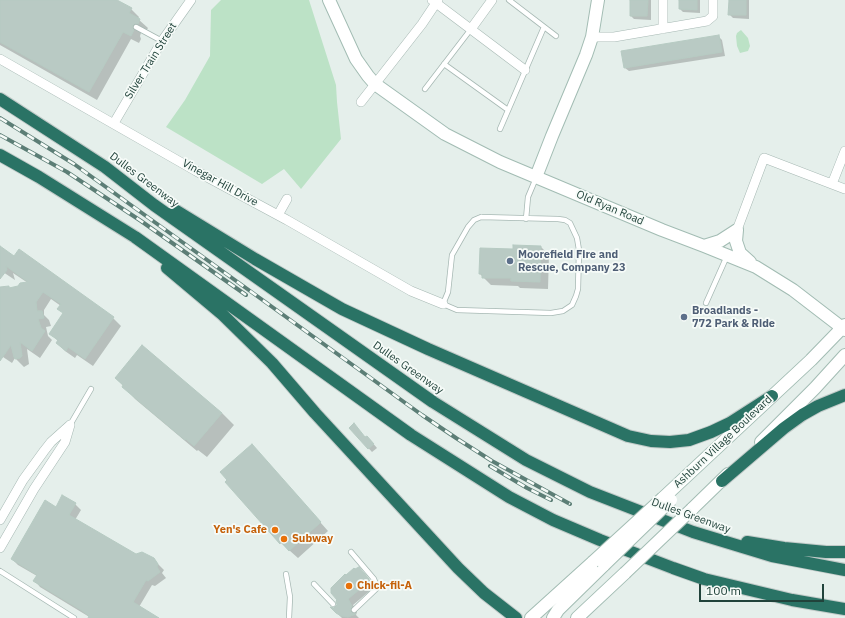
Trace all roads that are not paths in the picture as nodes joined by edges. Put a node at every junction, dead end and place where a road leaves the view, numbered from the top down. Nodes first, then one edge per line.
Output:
1 (191, 0) edge
2 (329, 0) edge
3 (492, 0) edge
4 (509, 0) edge
5 (598, 0) edge
6 (664, 0) edge
7 (713, 0) edge
8 (435, 1) edge
9 (136, 27) dead end
10 (544, 27) junction
11 (471, 29) junction
12 (663, 29) junction
13 (556, 36) dead end
14 (592, 37) junction
15 (162, 41) junction
16 (0, 59) edge
17 (444, 64) junction
18 (525, 70) junction
19 (375, 84) junction
20 (425, 89) dead end
21 (0, 99) edge
22 (361, 102) dead end
23 (508, 110) junction
24 (114, 123) junction
25 (500, 129) dead end
26 (845, 151) edge
27 (0, 155) edge
28 (843, 162) edge
29 (105, 167) junction
30 (536, 176) junction
31 (832, 184) junction
32 (845, 188) edge
33 (287, 199) dead end
34 (278, 215) junction
35 (526, 219) junction
36 (737, 230) junction
37 (135, 237) junction
38 (704, 246) junction
39 (728, 255) junction
40 (756, 267) junction
41 (706, 303) dead end
42 (443, 304) junction
43 (844, 328) edge
44 (845, 355) edge
45 (91, 389) dead end
46 (845, 395) edge
47 (772, 396) junction
48 (70, 425) junction
49 (722, 481) junction
50 (0, 520) edge
51 (693, 532) junction
52 (0, 548) edge
53 (350, 552) dead end
54 (845, 552) edge
55 (598, 563) junction
56 (845, 570) edge
57 (0, 571) edge
58 (286, 574) dead end
59 (314, 584) dead end
60 (333, 604) dead end
61 (845, 609) edge
62 (354, 610) dead end
63 (74, 618) edge
64 (289, 618) edge
65 (516, 618) edge
66 (531, 618) edge
67 (553, 618) edge
68 (577, 618) edge

1 - 15 street, Silver Train Street
2 - 19 street, Old Ryan Road
3 - 11 street
4 - 10 lane
5 - 14 street
6 - 12 street
7 - 12 street
8 - 11 street
8 - 19 street
9 - 15 lane
10 - 13 lane
10 - 18 lane
11 - 17 lane
11 - 18 street
12 - 14 street
14 - 30 street
15 - 24 street, Silver Train Street
16 - 24 street, Vinegar Hill Drive
17 - 20 lane
17 - 23 lane
18 - 23 lane
19 - 22 street
19 - 30 street, Old Ryan Road
21 - 29 highway, Dulles Greenway
23 - 25 lane
24 - 34 street, Vinegar Hill Drive
26 - 28 street
27 - 37 highway
28 - 31 street
29 - 47 highway
29 - 51 highway, Dulles Greenway
30 - 35 lane
30 - 38 street, Old Ryan Road
31 - 32 street
31 - 36 street
33 - 34 street
34 - 42 street, Vinegar Hill Drive
35 - 42 lane
35 - 42 lane
36 - 38 street
36 - 40 street
37 - 61 highway
37 - 65 highway
38 - 39 street, Old Ryan Road
39 - 40 street, Old Ryan Road
39 - 41 lane
40 - 43 street, Old Ryan Road
43 - 47 street, Ashburn Village Boulevard
44 - 49 street
45 - 48 lane
46 - 49 highway
47 - 55 street, Ashburn Village Boulevard, bridge
48 - 50 street
48 - 52 street
49 - 68 street, bridge
51 - 54 highway
51 - 56 highway, Dulles Greenway
53 - 62 lane
55 - 66 street, Ashburn Village Boulevard
55 - 67 street
57 - 63 lane
58 - 64 lane
59 - 60 lane

